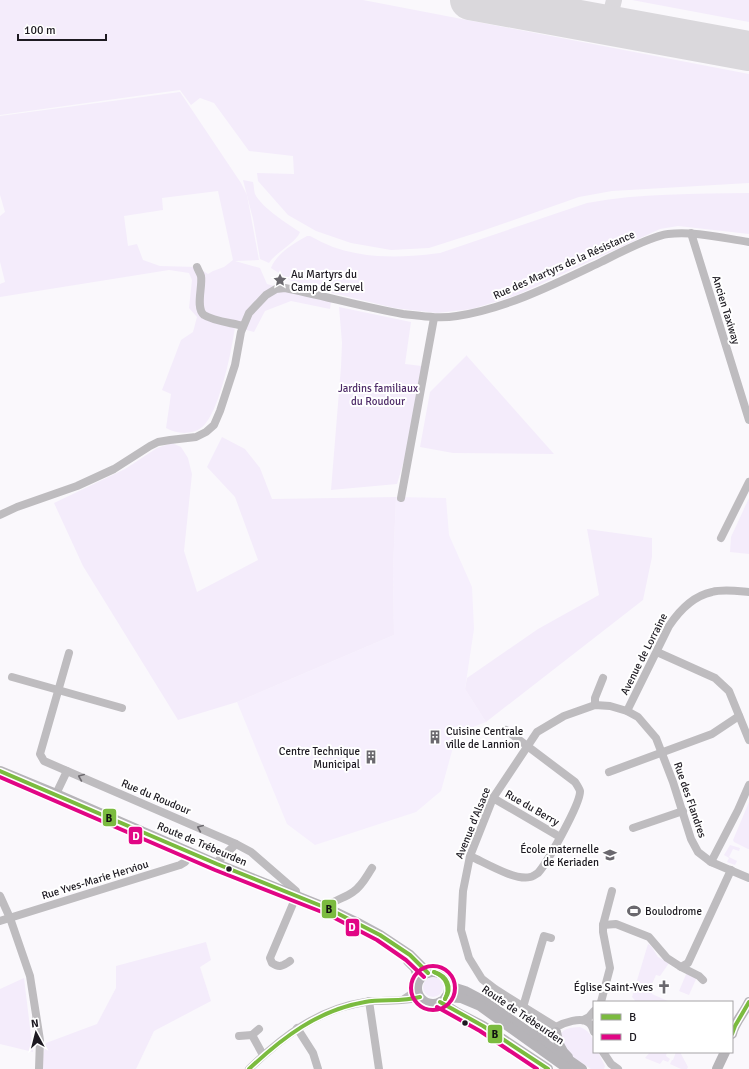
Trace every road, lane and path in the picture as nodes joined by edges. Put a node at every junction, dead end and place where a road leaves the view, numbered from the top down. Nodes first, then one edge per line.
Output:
1 (691, 233) junction
2 (749, 242) edge
3 (197, 267) dead end
4 (434, 318) junction
5 (243, 326) junction
6 (748, 416) edge
7 (749, 482) edge
8 (401, 498) dead end
9 (0, 516) edge
10 (721, 538) dead end
11 (749, 592) edge
12 (657, 652) junction
13 (69, 653) dead end
14 (12, 677) dead end
15 (603, 678) dead end
16 (58, 691) junction
17 (595, 705) junction
18 (122, 708) dead end
19 (627, 711) junction
20 (739, 716) junction
21 (506, 730) dead end
22 (749, 740) edge
23 (528, 746) junction
24 (661, 752) junction
25 (0, 771) edge
26 (67, 771) junction
27 (609, 772) dead end
28 (749, 785) edge
29 (56, 794) junction
30 (493, 798) junction
31 (683, 811) junction
32 (633, 828) dead end
33 (560, 837) junction
34 (236, 844) junction
35 (192, 853) junction
36 (470, 856) junction
37 (711, 862) junction
38 (217, 864) junction
39 (372, 868) dead end
40 (731, 870) junction
41 (749, 878) edge
42 (612, 891) dead end
43 (0, 896) edge
44 (298, 896) junction
45 (329, 909) junction
46 (10, 918) junction
47 (0, 921) edge
48 (603, 925) junction
49 (551, 938) dead end
50 (290, 961) dead end
51 (681, 967) junction
52 (428, 973) junction
53 (702, 980) dead end
54 (448, 986) junction
55 (419, 988) junction
56 (443, 999) junction
57 (369, 1001) junction
58 (601, 1001) edge
59 (749, 1002) edge
60 (523, 1007) junction
61 (593, 1012) edge
62 (583, 1020) junction
63 (297, 1028) junction
64 (556, 1030) junction
65 (593, 1030) edge
66 (733, 1031) edge
67 (528, 1032) junction
68 (239, 1036) dead end
69 (605, 1053) edge
70 (725, 1053) edge
71 (263, 1055) junction
72 (575, 1068) edge
73 (39, 1069) edge
74 (249, 1069) edge
75 (318, 1069) edge
76 (379, 1069) edge
77 (548, 1069) edge
78 (618, 1069) edge
79 (717, 1069) edge

1 - 2 street, Rue des Martyrs de la Résistance
1 - 4 street, Rue des Martyrs de la Résistance
1 - 6 street, Ancien Taxiway
3 - 5 street
4 - 5 street, Rue des Martyrs de la Résistance
4 - 8 street
5 - 9 street, Rue des Martyrs de la Résistance
7 - 10 street
11 - 12 street, Avenue de Lorraine
12 - 19 street, Avenue de Lorraine
12 - 20 street
13 - 16 street, Rue du Roudour
14 - 16 street
15 - 17 street
16 - 18 street
16 - 26 street, Rue du Roudour
17 - 19 street, Avenue d'Alsace
17 - 23 street, Avenue d'Alsace
19 - 24 street, Rue des Flandres
20 - 22 street
20 - 24 street
21 - 23 street
23 - 30 street, Avenue d'Alsace
23 - 33 street
24 - 27 street
24 - 31 street, Rue des Flandres
25 - 29 main road, Route de Trébeurden
26 - 29 street
34 -> 26 street, Rue du Roudour
28 - 37 street
29 - 35 main road, Route de Trébeurden
30 - 33 street, Rue du Berry
30 - 36 street, Avenue d'Alsace
31 - 32 street
31 - 37 street, Rue des Flandres
33 - 36 street
34 - 38 street
34 - 44 street, Rue du Roudour
35 - 38 main road, Route de Trébeurden
35 - 46 street, Rue Yves-Marie Herviou
36 - 60 street, Avenue d'Alsace
37 - 40 street, Rue des Flandres
38 - 44 main road, Route de Trébeurden
39 - 45 street
40 - 41 street, Rue des Flandres
40 - 51 street
42 - 48 street
43 - 46 street
44 - 45 main road, Route de Trébeurden
44 - 50 street
45 - 52 main road, Route de Trébeurden
45 - 55 main road, Route de Trébeurden
46 - 47 street, Rue Yves-Marie Herviou
46 - 73 street
48 - 51 street
48 - 58 street
49 - 60 street
51 - 53 street
52 - 54 main road
52 - 55 main road
54 - 56 main road
54 - 67 main road, Route de Trébeurden
55 - 56 main road
55 - 57 street
56 - 72 main road, Route de Trébeurden
56 - 77 main road
57 - 63 street
57 - 76 street
59 - 66 main road
60 - 64 street, Avenue d'Alsace
61 - 62 street
62 - 64 street
62 - 65 street
63 - 71 street
63 - 75 street
64 - 67 main road
64 - 72 main road
67 - 72 main road, Route de Trébeurden
68 - 71 street
69 - 78 street
70 - 79 main road
71 - 74 street

